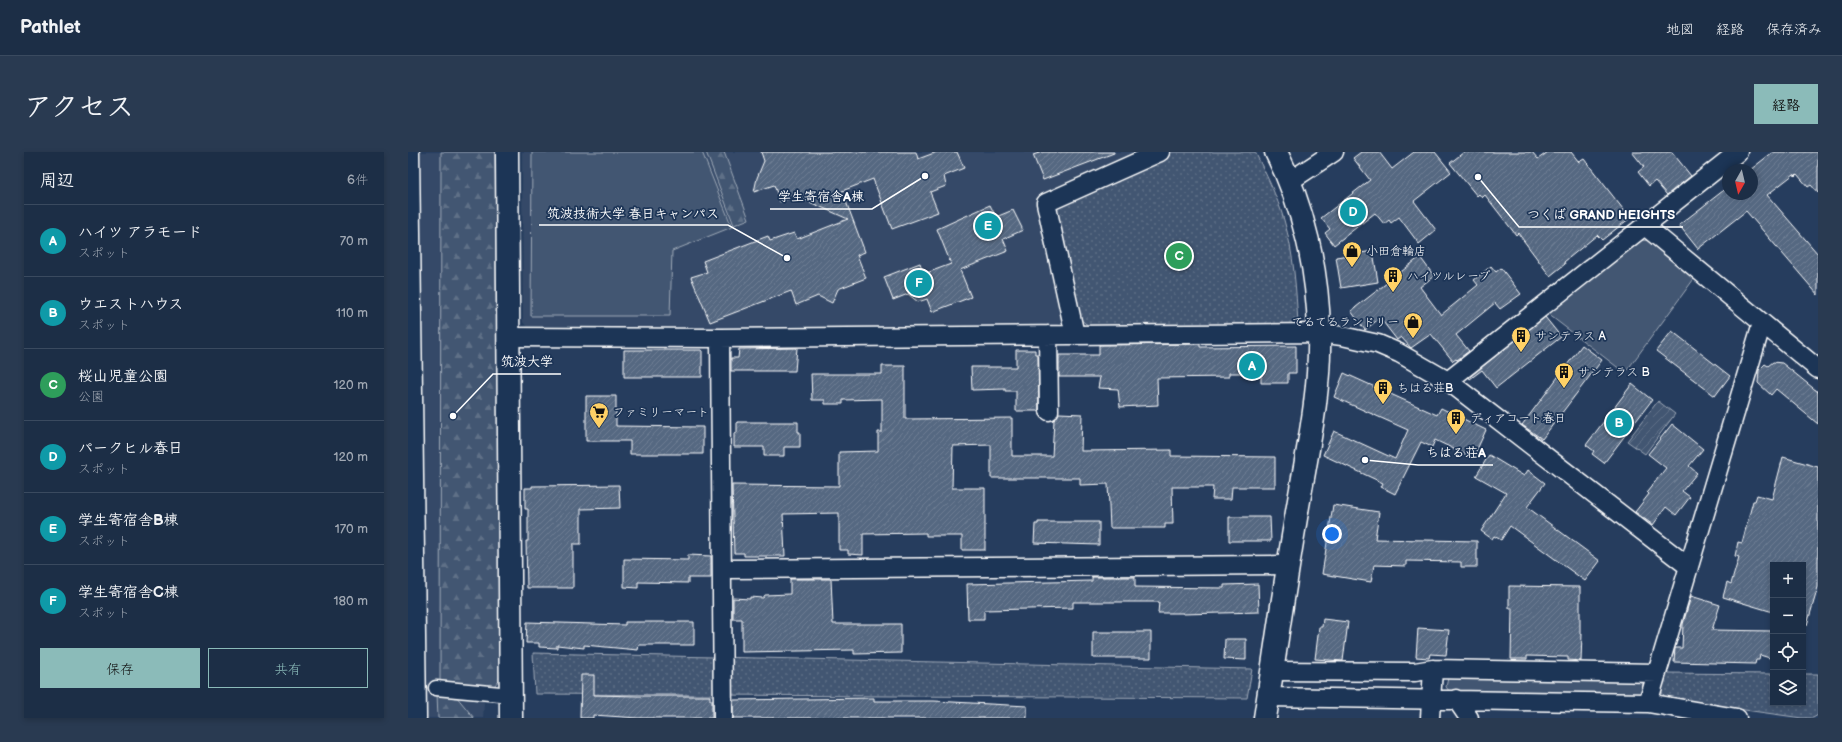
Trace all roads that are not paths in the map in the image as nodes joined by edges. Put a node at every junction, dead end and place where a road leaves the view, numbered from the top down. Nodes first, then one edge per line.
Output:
1 (408, 152) edge
2 (507, 152) edge
3 (1160, 152) edge
4 (1276, 152) edge
5 (1334, 152) edge
6 (1738, 152) edge
7 (1290, 181) junction
8 (1644, 226) junction
9 (1762, 323) junction
10 (1320, 333) junction
11 (1048, 335) junction
12 (1075, 335) junction
13 (508, 337) junction
14 (720, 338) junction
15 (1818, 368) edge
16 (1448, 381) junction
17 (1049, 411) dead end
18 (1288, 566) junction
19 (1689, 567) junction
20 (722, 569) junction
21 (1433, 668) junction
22 (1273, 671) junction
23 (1657, 673) junction
24 (436, 688) dead end
25 (511, 695) junction
26 (1432, 699) junction
27 (1456, 700) junction
28 (1648, 703) junction
29 (1267, 708) edge
30 (415, 718) edge
31 (510, 718) edge
32 (723, 718) edge
33 (1430, 718) edge
34 (1469, 718) edge
35 (1737, 718) edge

1 - 30 street
2 - 13 street
3 - 12 street
4 - 7 street
5 - 7 street
6 - 8 street
7 - 10 street
8 - 9 street
8 - 16 street
9 - 15 street
9 - 19 street
10 - 12 street
10 - 16 street
10 - 18 street
11 - 12 street
11 - 14 street
11 - 17 street
13 - 14 street
13 - 25 street
14 - 20 street
16 - 19 street
18 - 20 street
18 - 22 street
19 - 23 street
20 - 32 street
21 - 22 street
21 - 23 street
21 - 26 street
22 - 29 street
23 - 28 street
24 - 25 street
25 - 31 street
26 - 27 street
26 - 29 street
26 - 33 street
27 - 28 street
27 - 34 street
28 - 35 street

